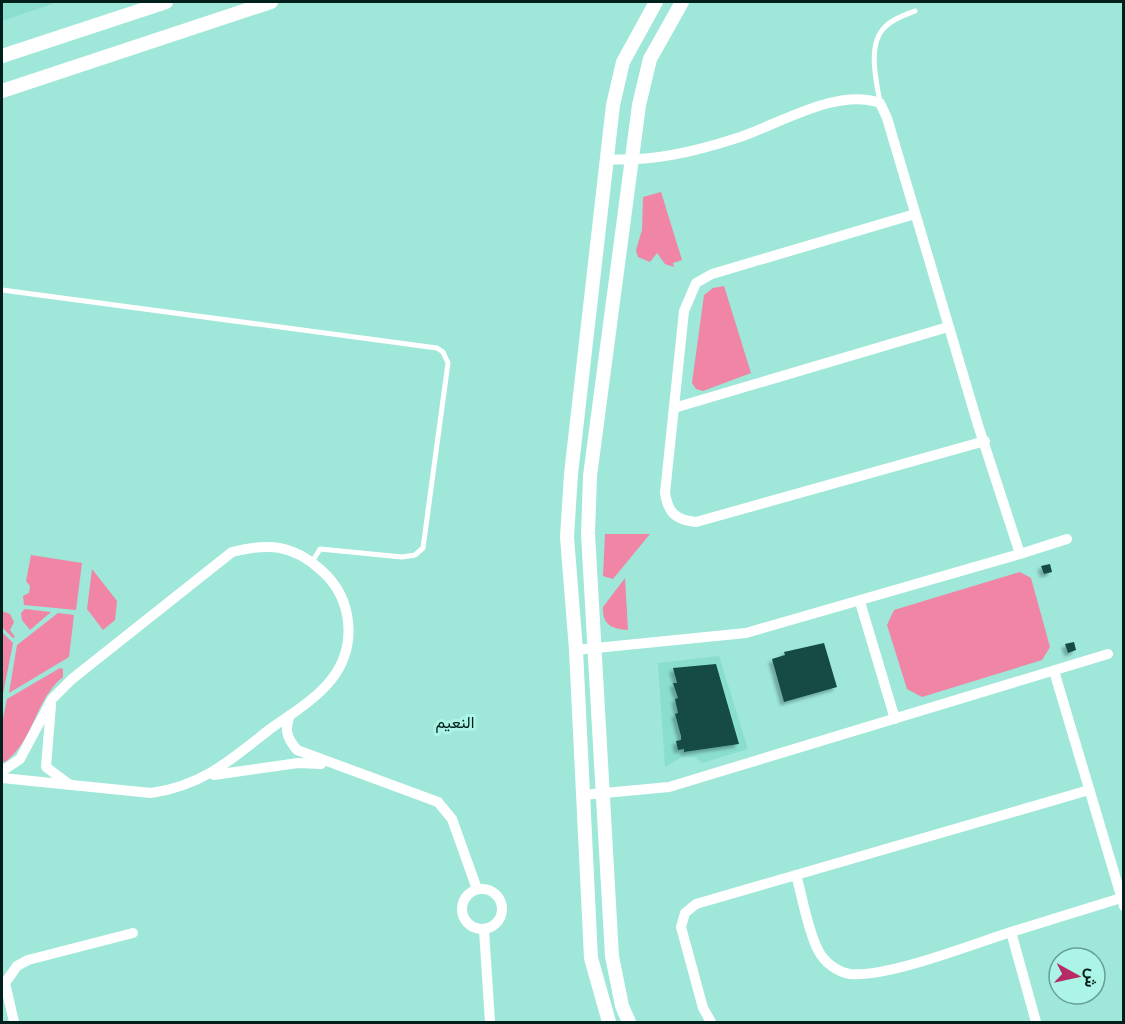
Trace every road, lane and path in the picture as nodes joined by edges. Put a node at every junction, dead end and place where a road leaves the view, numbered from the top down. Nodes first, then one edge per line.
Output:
1 (165, 2) edge
2 (271, 2) edge
3 (656, 2) edge
4 (682, 2) edge
5 (915, 11) dead end
6 (2, 56) edge
7 (2, 91) edge
8 (880, 103) junction
9 (606, 159) junction
10 (630, 161) junction
11 (915, 214) junction
12 (2, 290) edge
13 (948, 327) junction
14 (674, 408) junction
15 (984, 441) junction
16 (1067, 539) dead end
17 (1020, 554) junction
18 (312, 562) junction
19 (860, 602) junction
20 (594, 648) junction
21 (576, 650) junction
22 (1108, 654) dead end
23 (1054, 671) junction
24 (52, 699) junction
25 (290, 715) junction
26 (895, 719) junction
27 (333, 764) junction
28 (2, 771) edge
29 (205, 777) junction
30 (2, 778) edge
31 (71, 786) junction
32 (1089, 790) junction
33 (602, 793) junction
34 (583, 795) junction
35 (796, 875) junction
36 (477, 889) junction
37 (1122, 902) edge
38 (484, 930) junction
39 (1011, 932) junction
40 (133, 933) dead end
41 (14, 1023) edge
42 (490, 1023) edge
43 (609, 1023) edge
44 (629, 1023) edge
45 (711, 1023) edge
46 (1036, 1023) edge

1 - 6 main road
2 - 7 main road
3 - 9 main road
4 - 10 main road
5 - 8 lane
8 - 10 street
8 - 11 street
9 - 10 street
9 - 21 main road
10 - 20 main road
11 - 13 street
11 - 14 street
12 - 18 lane
13 - 14 street
13 - 15 street
14 - 15 street
15 - 17 street
16 - 17 street
17 - 19 street
18 - 24 street
18 - 25 street
19 - 20 street
19 - 26 street
20 - 21 street
20 - 33 main road
21 - 34 main road
22 - 23 street
23 - 26 street
23 - 32 street
24 - 28 street
24 - 31 street
25 - 27 street
25 - 29 street
26 - 33 street
27 - 29 street
27 - 36 street
29 - 31 street
30 - 31 street
32 - 35 street
32 - 37 street
33 - 34 street
33 - 44 main road
34 - 43 main road
35 - 39 street
35 - 45 street
36 - 38 street
36 - 38 street
37 - 39 street
38 - 42 street
39 - 46 street
40 - 41 street

